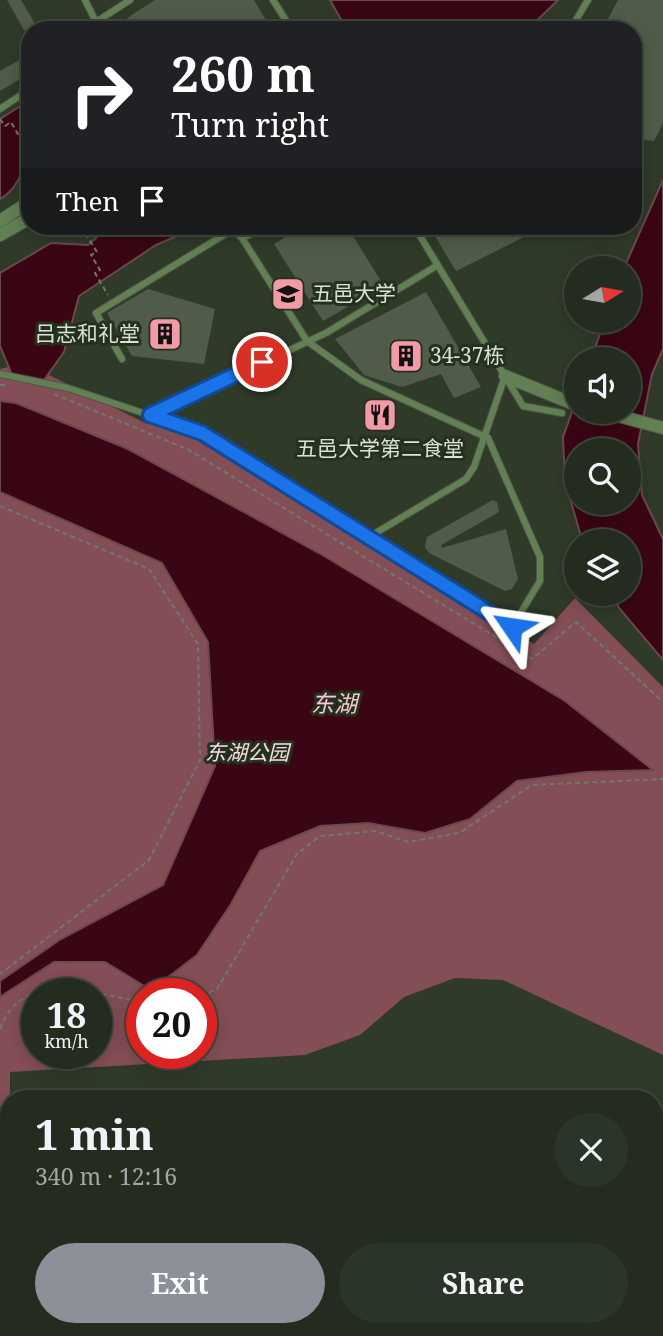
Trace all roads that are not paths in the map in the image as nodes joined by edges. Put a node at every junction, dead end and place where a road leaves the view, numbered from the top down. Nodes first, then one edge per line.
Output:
1 (85, 0) edge
2 (131, 0) edge
3 (273, 0) edge
4 (588, 0) edge
5 (96, 21) edge
6 (98, 21) edge
7 (286, 21) edge
8 (575, 21) edge
9 (21, 95) edge
10 (0, 109) edge
11 (21, 214) edge
12 (21, 216) edge
13 (0, 220) edge
14 (0, 235) edge
15 (220, 235) edge
16 (239, 235) edge
17 (248, 235) edge
18 (420, 235) edge
19 (242, 238) junction
20 (438, 265) junction
21 (307, 341) junction
22 (122, 359) dead end
23 (0, 374) edge
24 (505, 376) junction
25 (564, 402) edge
26 (562, 413) dead end
27 (150, 415) junction
28 (641, 422) edge
29 (663, 428) edge
30 (484, 436) junction
31 (369, 537) junction

1 - 5 lane
2 - 6 lane
3 - 7 lane
4 - 8 lane
9 - 10 lane
11 - 13 street
12 - 14 street
15 - 22 lane
16 - 19 lane
17 - 19 lane
18 - 20 lane
19 - 21 lane
20 - 21 lane
20 - 24 lane
21 - 27 lane
21 - 30 lane
23 - 27 lane
24 - 25 street
24 - 26 lane
24 - 30 lane
27 - 31 lane
28 - 29 street
30 - 31 lane
30 - 31 lane

